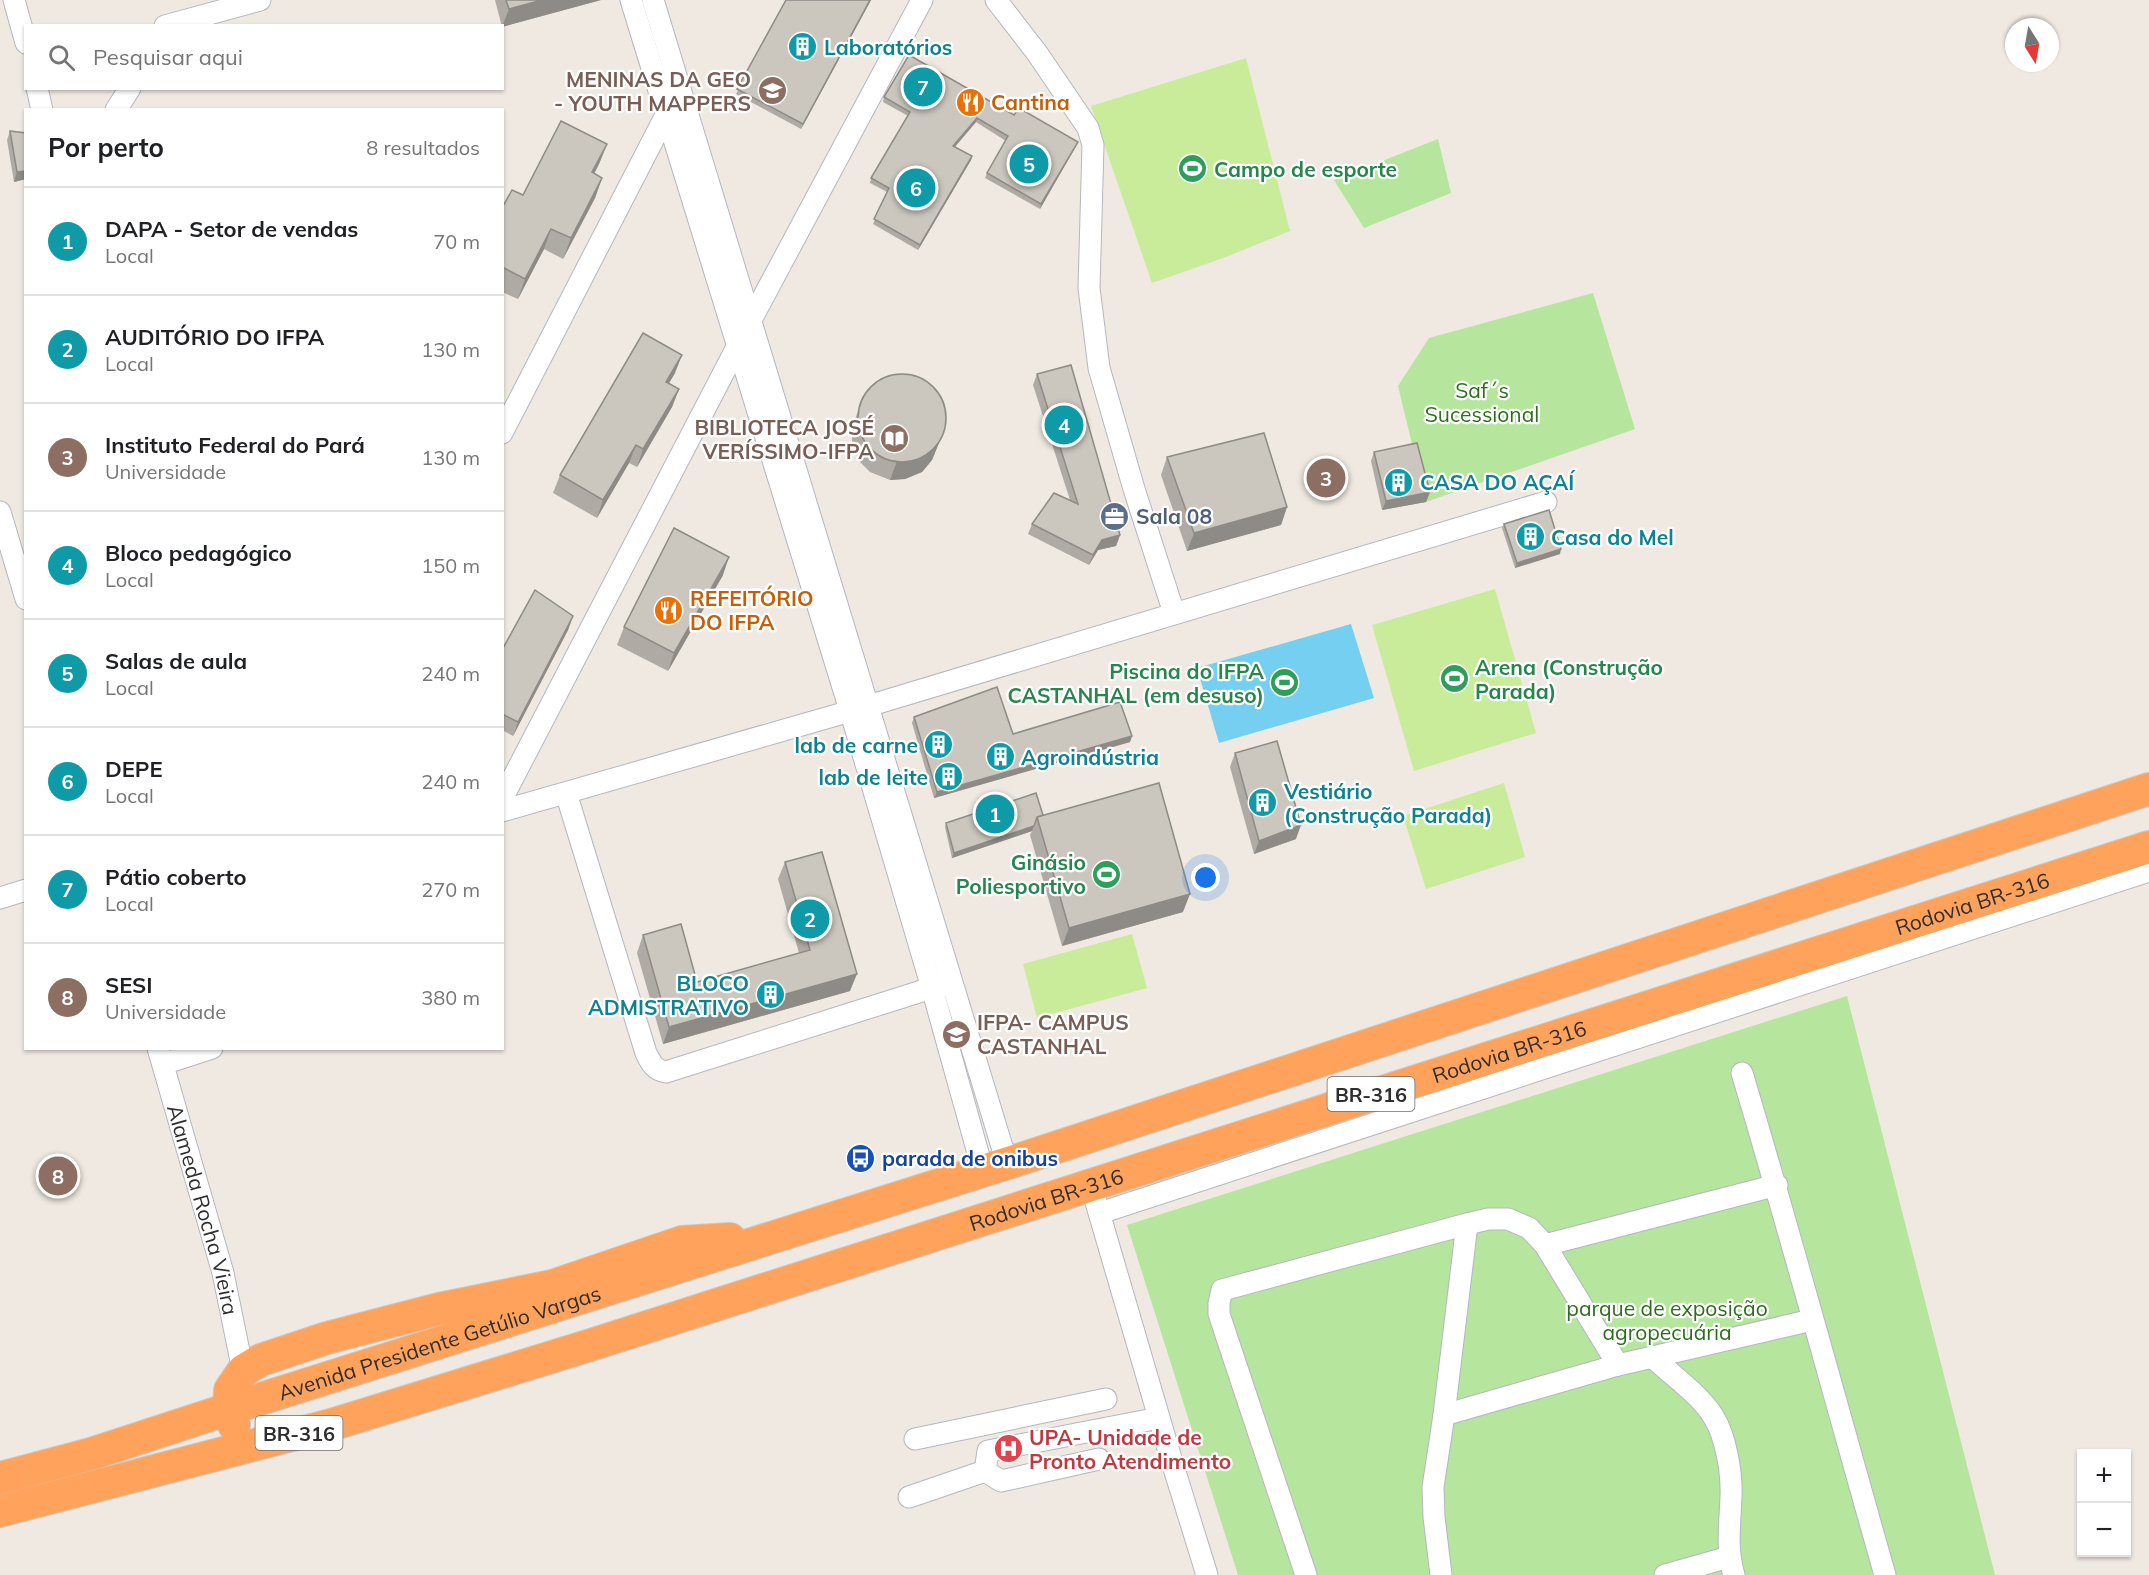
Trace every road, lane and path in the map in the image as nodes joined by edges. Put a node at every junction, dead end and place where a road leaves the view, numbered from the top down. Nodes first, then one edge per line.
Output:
1 (14, 0) edge
2 (260, 0) edge
3 (631, 0) edge
4 (653, 0) edge
5 (922, 0) edge
6 (996, 0) edge
7 (173, 24) edge
8 (24, 36) edge
9 (37, 90) edge
10 (129, 90) edge
11 (679, 91) junction
12 (42, 108) edge
13 (117, 108) edge
14 (666, 116) junction
15 (751, 320) junction
16 (738, 348) junction
17 (504, 429) edge
18 (1546, 502) dead end
19 (0, 512) edge
20 (24, 592) edge
21 (1174, 613) junction
22 (859, 708) junction
23 (2149, 789) edge
24 (566, 793) junction
25 (504, 795) edge
26 (504, 810) edge
27 (2149, 847) edge
28 (2149, 871) edge
29 (24, 891) edge
30 (0, 898) edge
31 (942, 985) junction
32 (199, 1050) edge
33 (161, 1056) edge
34 (1742, 1073) dead end
35 (995, 1167) junction
36 (1776, 1185) junction
37 (1095, 1198) junction
38 (1467, 1224) junction
39 (775, 1237) junction
40 (1545, 1245) junction
41 (1812, 1320) junction
42 (1653, 1358) junction
43 (1618, 1365) junction
44 (243, 1371) junction
45 (1106, 1399) dead end
46 (229, 1409) junction
47 (1444, 1415) junction
48 (1159, 1418) junction
49 (982, 1425) junction
50 (915, 1439) dead end
51 (254, 1445) junction
52 (1099, 1459) dead end
53 (987, 1461) junction
54 (0, 1479) edge
55 (909, 1497) dead end
56 (0, 1511) edge
57 (1731, 1566) edge
58 (1445, 1572) edge
59 (1207, 1575) edge
60 (1306, 1575) edge
61 (1665, 1575) edge
62 (1885, 1575) edge

1 - 8 street
2 - 7 street
3 - 14 street
4 - 11 street
5 - 15 street
6 - 21 street
9 - 12 street
10 - 13 street
11 - 14 street
11 - 15 street
14 - 16 street
14 - 17 street
15 - 16 street
15 - 22 street
16 - 22 street
16 - 25 street
18 - 21 street
19 - 20 street
21 - 22 street
22 - 24 street
22 - 31 street
23 - 35 highway, BR-316
24 - 26 street
24 - 31 street
27 - 37 highway, Rodovia BR-316 / BR-316
28 - 37 street
29 - 30 street
31 - 35 street
32 - 33 street
33 - 44 street, Alameda Rocha Vieira
34 - 36 street
35 - 39 highway, BR-316
36 - 40 street
36 - 41 street
37 - 48 street
37 - 51 highway, Rodovia BR-316 / BR-316
38 - 40 street
38 - 47 street
38 - 60 street
39 - 44 highway
39 - 46 highway, Avenida Presidente Getúlio Vargas / BR-316
40 - 43 street
41 - 42 street
41 - 62 street
42 - 43 street
42 - 57 street
43 - 47 street
44 - 46 highway
45 - 49 street
46 - 51 highway
46 - 54 highway, Avenida Presidente Getúlio Vargas / BR-316
47 - 58 street
48 - 53 street
48 - 59 street
49 - 50 street
49 - 53 street
51 - 56 highway, BR-316
52 - 53 street
53 - 55 street
57 - 61 street

